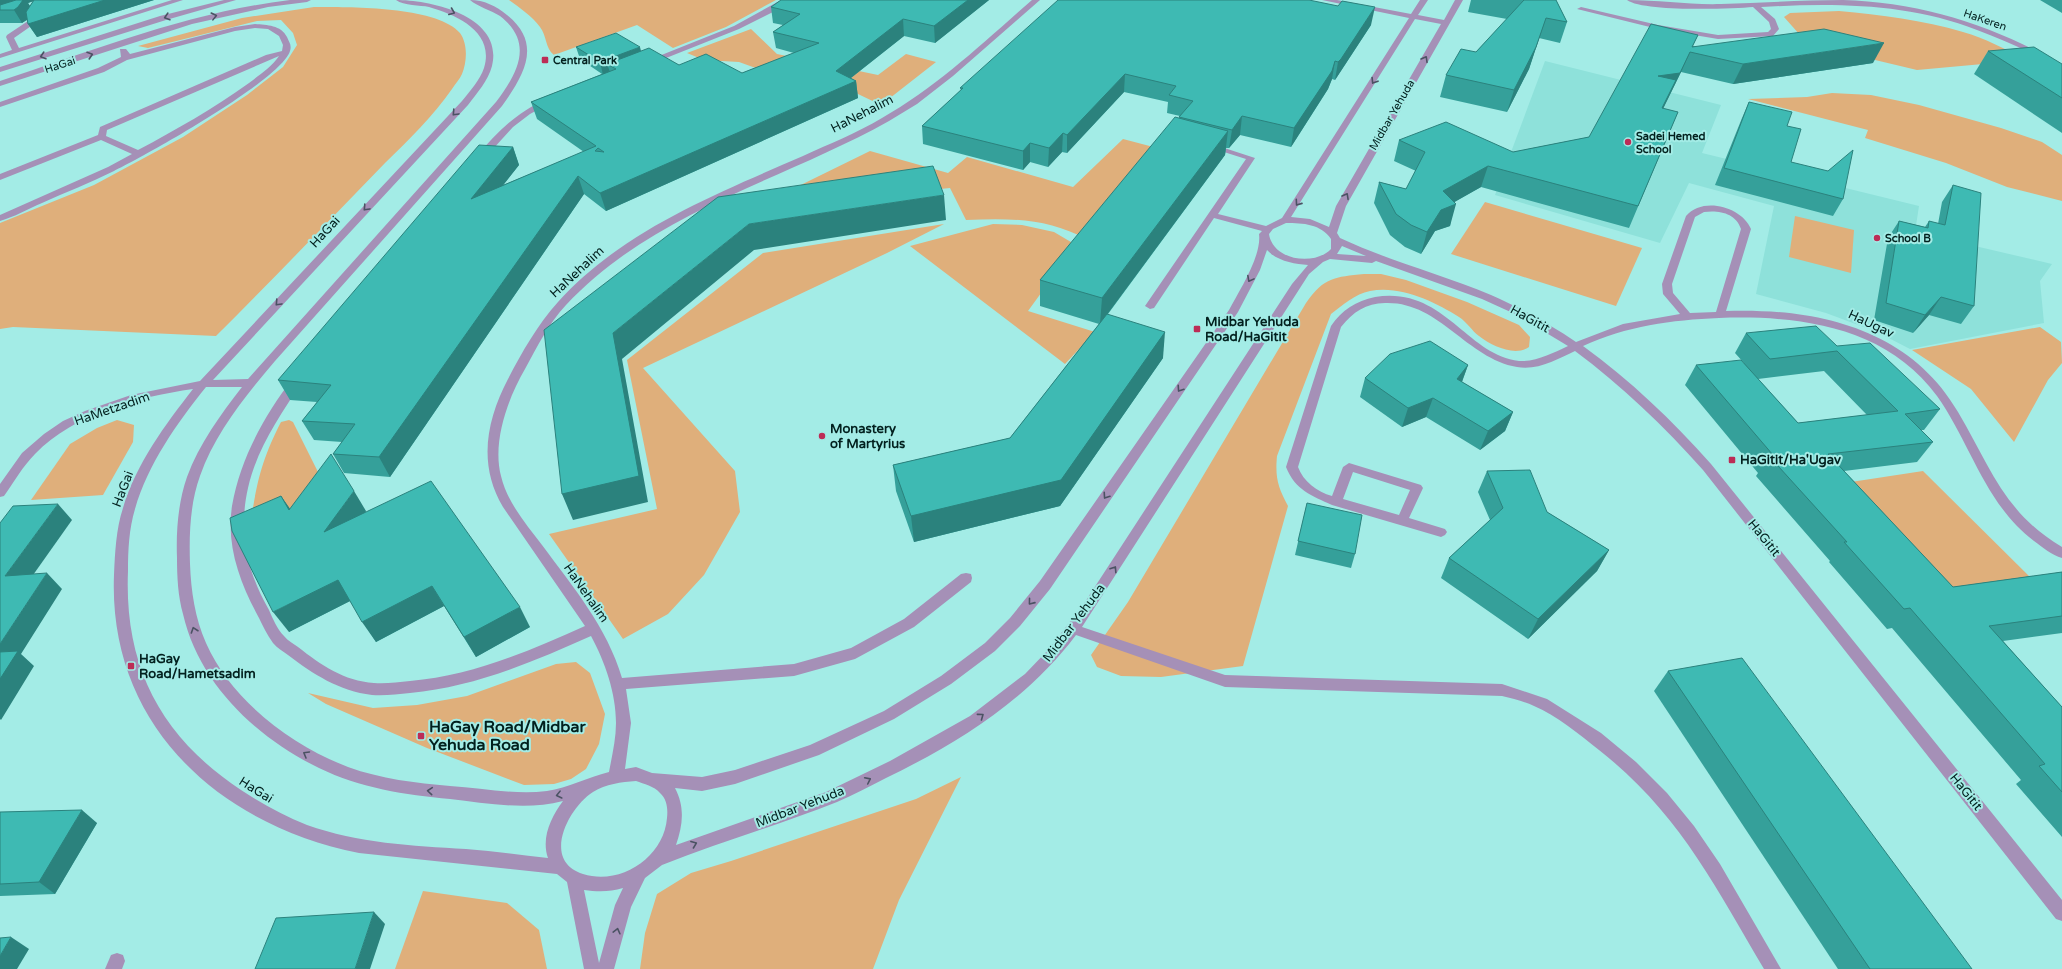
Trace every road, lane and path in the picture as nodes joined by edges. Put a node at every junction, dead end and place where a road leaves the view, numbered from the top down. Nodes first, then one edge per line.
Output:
1 (179, 0) edge
2 (232, 0) edge
3 (307, 0) edge
4 (400, 0) edge
5 (474, 0) edge
6 (786, 0) edge
7 (1036, 0) edge
8 (1326, 0) edge
9 (1424, 0) edge
10 (1459, 0) edge
11 (1631, 0) edge
12 (44, 2) edge
13 (1755, 5) junction
14 (28, 8) edge
15 (1581, 9) dead end
16 (1414, 17) junction
17 (1446, 23) junction
18 (118, 46) junction
19 (17, 51) junction
20 (286, 52) junction
21 (0, 56) edge
22 (124, 58) junction
23 (635, 67) edge
24 (2062, 68) edge
25 (0, 70) edge
26 (0, 84) edge
27 (557, 98) edge
28 (0, 105) edge
29 (102, 136) junction
30 (1202, 145) edge
31 (139, 154) junction
32 (470, 169) edge
33 (0, 177) edge
34 (1212, 215) junction
35 (0, 218) edge
36 (1286, 220) junction
37 (1266, 229) junction
38 (1335, 236) junction
39 (1264, 243) junction
40 (1324, 258) junction
41 (1387, 262) junction
42 (1150, 306) dead end
43 (1720, 314) junction
44 (1688, 317) junction
45 (1575, 346) junction
46 (302, 375) edge
47 (252, 383) junction
48 (204, 384) junction
49 (0, 493) edge
50 (1336, 502) junction
51 (1402, 521) junction
52 (1441, 532) dead end
53 (2062, 553) edge
54 (966, 578) dead end
55 (594, 628) junction
56 (1073, 629) junction
57 (619, 684) junction
58 (616, 776) junction
59 (653, 779) junction
60 (596, 783) junction
61 (658, 859) junction
62 (560, 868) junction
63 (639, 874) junction
64 (574, 879) junction
65 (2062, 913) edge
66 (592, 969) edge
67 (606, 969) edge
68 (1773, 969) edge

1 - 19 street
2 -> 25 street, HaGai
18 -> 3 street, HaGai
4 -> 48 street, HaGai
5 - 47 street
6 - 23 street
7 - 55 street, HaNehalim
8 - 16 street
9 - 16 street
10 - 17 street, Midbar Yehuda
11 - 13 street, HaKeren
12 - 14 street
12 - 19 street
13 - 15 street
13 - 24 street, HaKeren
16 - 17 street
16 -> 36 street
38 -> 17 street, Midbar Yehuda
18 - 22 street
26 -> 18 street, HaGai
19 - 21 street
20 - 22 street
20 - 29 street
20 - 31 street
22 - 28 street
27 - 32 street
29 - 31 street
29 - 33 street
30 - 34 street
31 - 35 street
34 - 37 street
34 - 42 street
36 - 37 street
36 - 38 street, HaGitit
37 - 39 street
38 - 40 street, Midbar Yehuda
38 - 41 street, HaGitit
39 - 40 street, HaGitit
39 -> 59 street
40 - 41 street, HaGitit
56 -> 40 street, Midbar Yehuda
41 - 45 street, HaGitit
43 - 44 street, HaUgav
43 - 44 street
43 - 53 street, HaUgav
44 - 45 street, HaUgav
45 - 50 street, HaUgav
45 - 65 street, HaGitit
46 - 55 street
47 - 48 street, HaMetzadim
60 -> 47 street
48 - 49 street, HaMetzadim
48 - 62 street, HaGai
50 - 51 street, HaUgav
50 - 51 street
51 - 52 street, HaUgav
54 - 57 street
55 - 57 street, HaNehalim
61 -> 56 street, Midbar Yehuda
56 - 68 street
57 - 58 street, HaNehalim
58 - 59 street
58 - 60 street
59 - 61 street
60 - 62 street
61 - 63 street
62 - 64 street
63 - 64 street
67 -> 63 street
64 - 66 street

